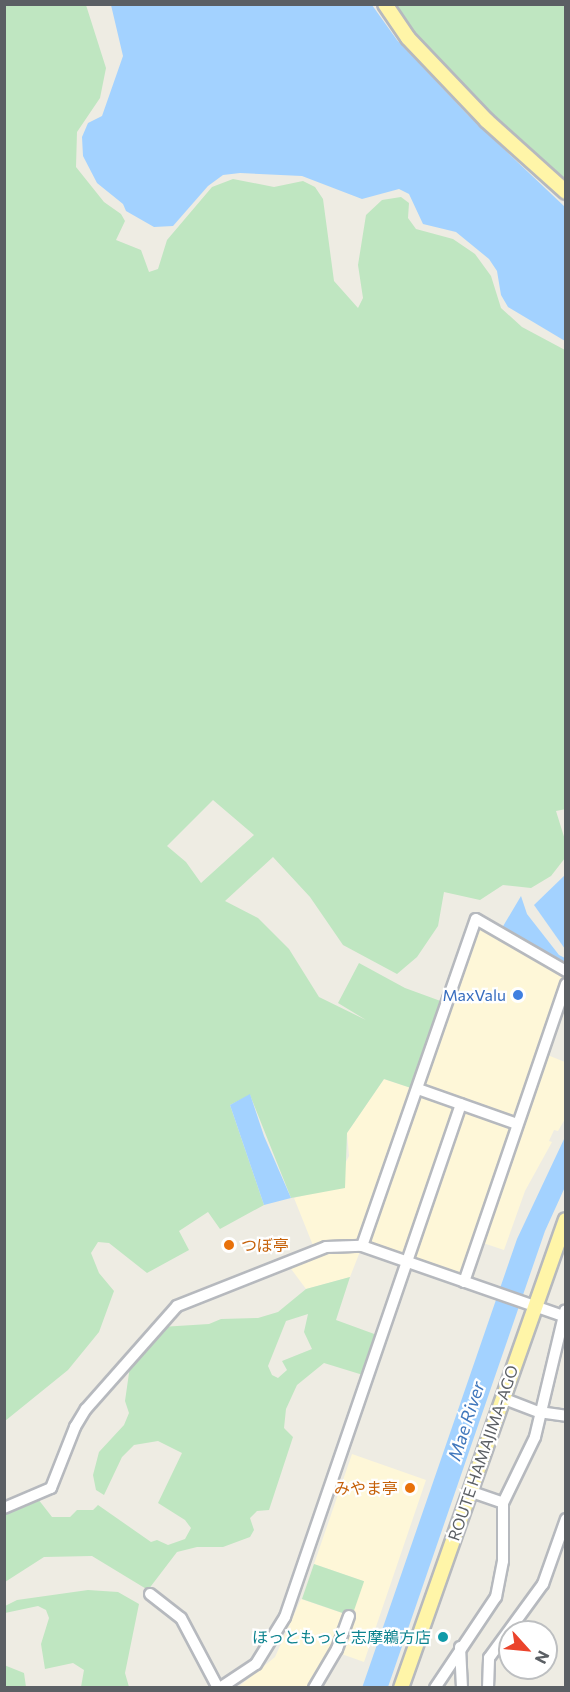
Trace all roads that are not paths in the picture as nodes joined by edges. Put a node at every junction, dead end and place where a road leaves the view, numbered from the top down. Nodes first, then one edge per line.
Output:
1 (385, 4) edge
2 (566, 192) edge
3 (566, 971) edge
4 (566, 984) edge
5 (418, 1089) junction
6 (461, 1104) junction
7 (517, 1124) junction
8 (566, 1220) edge
9 (362, 1246) junction
10 (408, 1262) junction
11 (464, 1282) junction
12 (530, 1305) junction
13 (565, 1315) edge
14 (502, 1398) junction
15 (539, 1412) junction
16 (566, 1416) edge
17 (470, 1491) junction
18 (503, 1503) junction
19 (4, 1508) edge
20 (566, 1519) edge
21 (562, 1547) edge
22 (150, 1594) dead end
23 (349, 1616) dead end
24 (460, 1647) junction
25 (219, 1688) edge
26 (314, 1688) edge
27 (401, 1688) edge
28 (435, 1688) edge
29 (462, 1688) edge
30 (488, 1688) edge

1 - 2 main road
3 - 5 street
4 - 7 street
5 - 6 street
5 - 9 street
6 - 7 street
6 - 10 street
7 - 11 street
8 - 12 main road, ROUTE HAMAJIMA-AGO
9 - 10 street
9 - 19 street
10 - 11 street
10 - 25 street
11 - 12 street
12 - 13 street
12 - 14 main road, ROUTE HAMAJIMA-AGO
13 - 15 street
14 - 15 street
14 - 17 main road, ROUTE HAMAJIMA-AGO
15 - 16 street
15 - 18 street
17 - 18 street
17 - 27 main road, ROUTE HAMAJIMA-AGO
18 - 24 street
20 - 21 street
21 - 30 street
22 - 25 street
23 - 26 street
24 - 28 street
24 - 29 street

